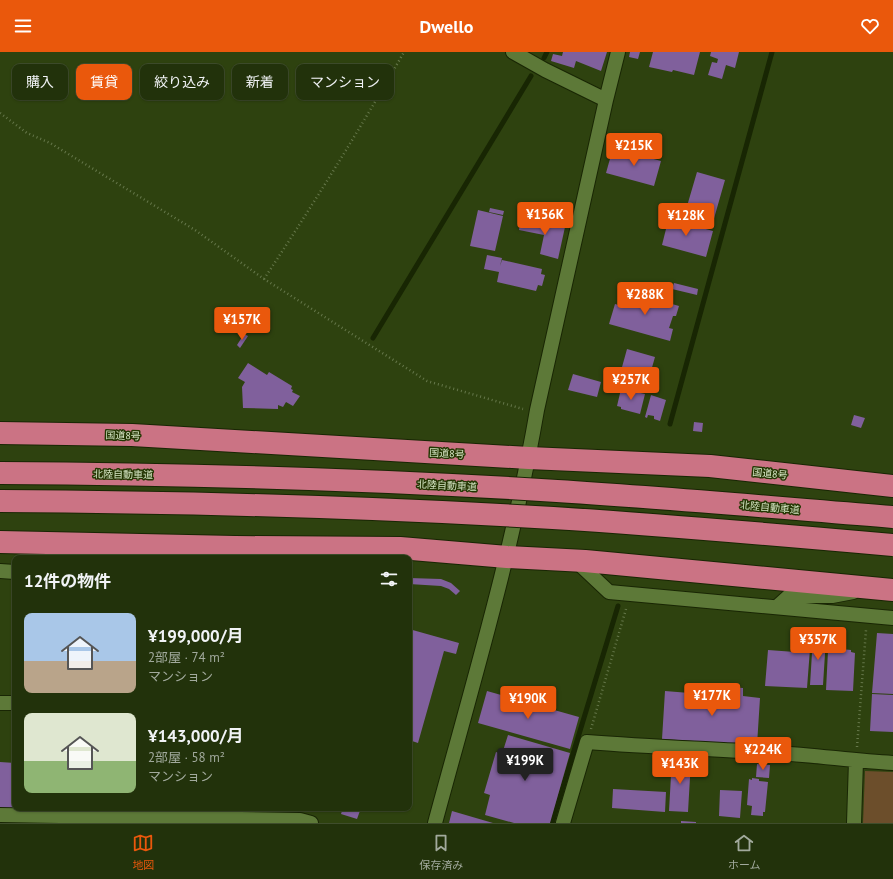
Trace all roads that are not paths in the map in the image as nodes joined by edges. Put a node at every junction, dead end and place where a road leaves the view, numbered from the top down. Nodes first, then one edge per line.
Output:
1 (513, 52) edge
2 (618, 52) edge
3 (606, 100) junction
4 (0, 433) edge
5 (529, 458) junction
6 (0, 473) edge
7 (893, 486) edge
8 (0, 501) edge
9 (893, 517) edge
10 (0, 542) edge
11 (27, 542) junction
12 (893, 545) edge
13 (0, 547) edge
14 (235, 547) junction
15 (394, 553) edge
16 (215, 555) edge
17 (507, 557) junction
18 (574, 560) junction
19 (0, 572) edge
20 (12, 572) edge
21 (871, 588) junction
22 (893, 590) edge
23 (778, 606) junction
24 (893, 618) edge
25 (0, 703) edge
26 (12, 703) edge
27 (856, 761) junction
28 (893, 763) edge
29 (98, 812) edge
30 (0, 814) edge
31 (304, 818) edge
32 (435, 823) edge
33 (563, 823) edge
34 (854, 823) edge

1 - 3 street
2 - 3 street
3 - 5 street
4 - 5 highway, 国道8号
5 - 7 highway, 国道8号
5 - 17 street
6 - 9 highway, 北陸自動車道, bridge
8 - 12 highway, bridge
10 - 11 highway
11 - 13 highway
11 - 14 highway
14 - 15 highway
14 - 16 street
15 - 17 highway
17 - 18 highway
17 - 32 street
18 - 21 highway
18 - 23 street
19 - 20 street
21 - 22 highway
21 - 23 street
23 - 24 street
25 - 26 street
27 - 28 street
27 - 33 street
27 - 34 street
29 - 30 street
29 - 31 street

